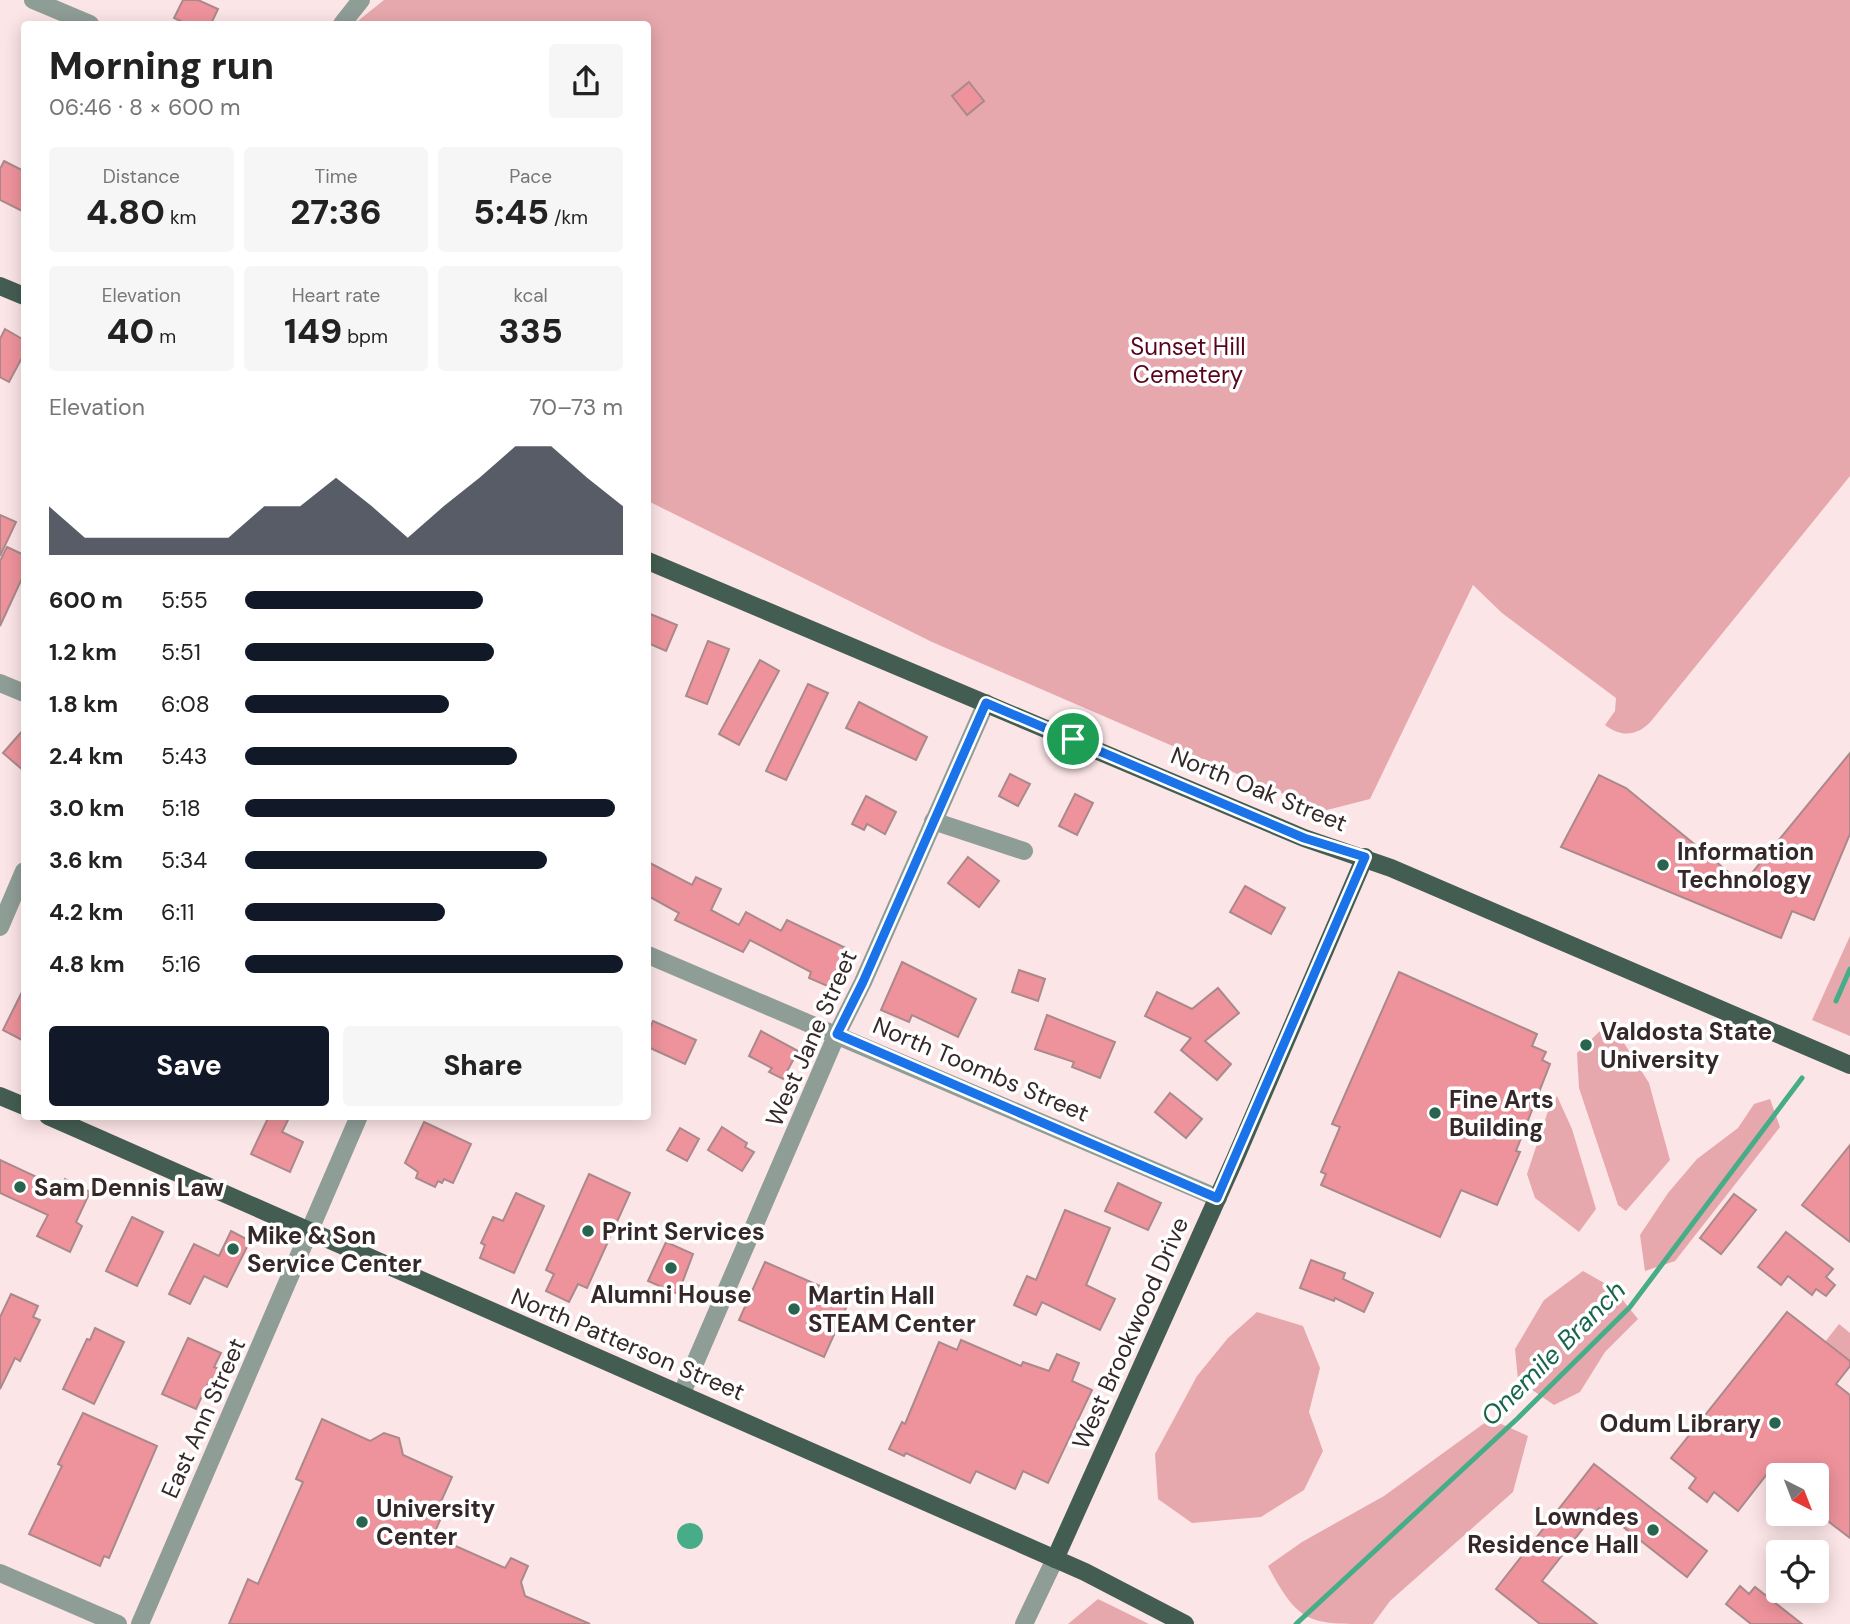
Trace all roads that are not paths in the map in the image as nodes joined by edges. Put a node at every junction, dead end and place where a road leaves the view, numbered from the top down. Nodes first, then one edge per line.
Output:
1 (33, 0) edge
2 (361, 0) edge
3 (83, 21) edge
4 (344, 21) edge
5 (0, 286) edge
6 (21, 295) edge
7 (651, 562) edge
8 (0, 683) edge
9 (21, 692) edge
10 (986, 703) junction
11 (933, 821) junction
12 (1024, 851) dead end
13 (1365, 857) junction
14 (21, 878) edge
15 (0, 928) edge
16 (651, 956) edge
17 (837, 1034) junction
18 (1850, 1065) edge
19 (0, 1096) edge
20 (21, 1105) edge
21 (57, 1120) edge
22 (357, 1120) edge
23 (1217, 1198) junction
24 (311, 1232) junction
25 (682, 1393) junction
26 (1055, 1559) junction
27 (0, 1573) edge
28 (118, 1624) edge
29 (140, 1624) edge
30 (1024, 1624) edge
31 (1185, 1624) edge

1 - 3 street
2 - 4 street
5 - 6 main road
7 - 10 main road, North Oak Street
8 - 9 street
10 - 11 street, West Jane Street
10 - 13 main road, North Oak Street
11 - 12 street
11 - 17 street, West Jane Street
13 - 18 main road, North Oak Street
13 - 23 main road, West Brookwood Drive
14 - 15 street
16 - 17 street, North Toombs Street
17 - 23 street, North Toombs Street
17 - 25 street, West Jane Street
19 - 20 main road
21 - 24 main road, North Patterson Street
22 - 24 street, East Ann Street
23 - 26 main road, West Brookwood Drive
24 - 25 main road, North Patterson Street
24 - 29 street, East Ann Street
25 - 26 main road, North Patterson Street
26 - 30 street
26 - 31 main road, North Patterson Street
27 - 28 street

